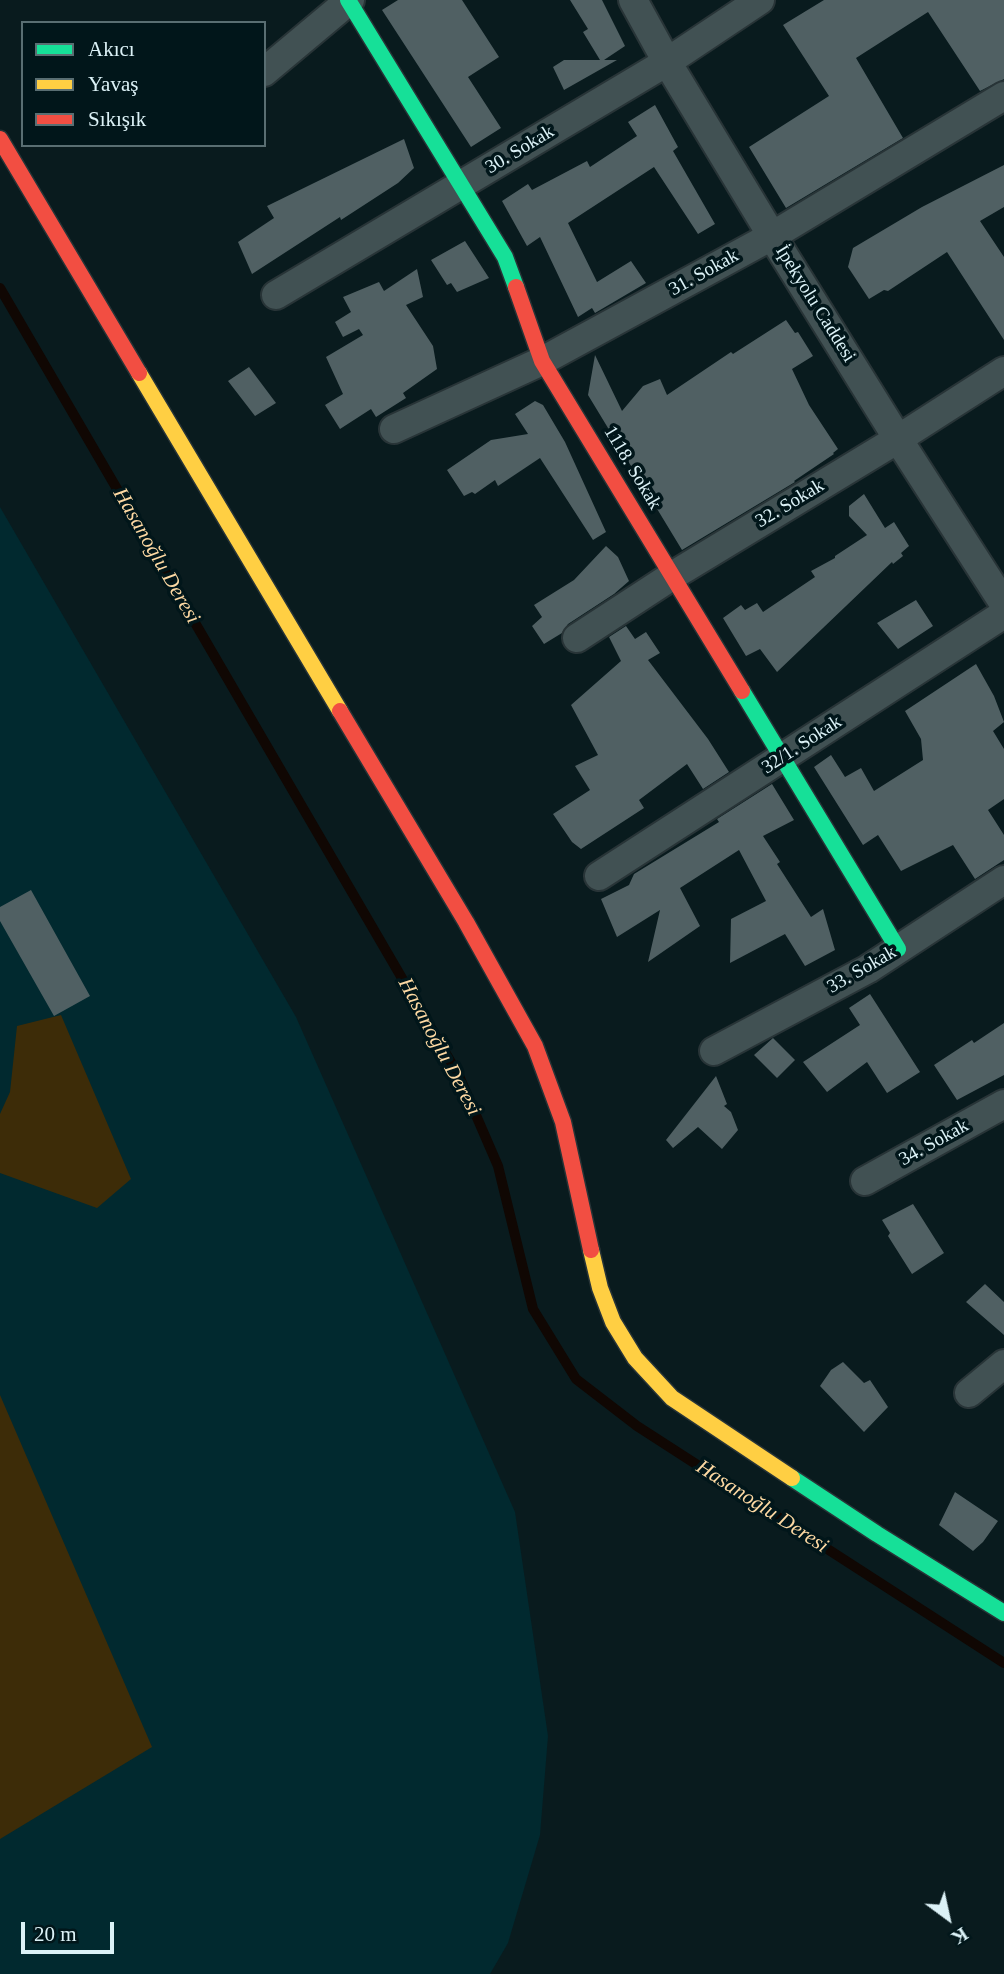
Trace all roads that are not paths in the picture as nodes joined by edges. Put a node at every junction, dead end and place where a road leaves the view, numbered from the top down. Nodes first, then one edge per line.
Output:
1 (349, 0) edge
2 (633, 0) edge
3 (760, 0) edge
4 (667, 62) junction
5 (266, 70) edge
6 (1004, 96) edge
7 (0, 139) edge
8 (462, 185) junction
9 (772, 236) junction
10 (276, 295) dead end
11 (542, 361) junction
12 (1004, 371) edge
13 (394, 429) dead end
14 (898, 439) junction
15 (672, 576) junction
16 (1004, 604) edge
17 (1004, 614) edge
18 (577, 638) dead end
19 (783, 757) junction
20 (599, 876) dead end
21 (1004, 880) edge
22 (898, 949) junction
23 (714, 1051) dead end
24 (1004, 1104) edge
25 (865, 1181) dead end
26 (1004, 1364) edge
27 (969, 1393) dead end
28 (1004, 1613) edge

1 - 5 street
1 - 8 street, 1118. Sokak
2 - 4 street, İpekyolu Caddesi
3 - 4 street, 30. Sokak
4 - 8 street, 30. Sokak
4 - 9 street, İpekyolu Caddesi
6 - 9 street, 31. Sokak
7 - 28 street
8 - 10 street, 30. Sokak
8 - 11 street, 1118. Sokak
9 - 11 street, 31. Sokak
9 - 14 street, İpekyolu Caddesi
11 - 13 street, 31. Sokak
11 - 15 street, 1118. Sokak
12 - 14 street, 32. Sokak
14 - 15 street, 32. Sokak
14 - 16 street, İpekyolu Caddesi
15 - 18 street, 32. Sokak
15 - 19 street, 1118. Sokak
17 - 19 street, 32/1. Sokak
19 - 20 street, 32/1. Sokak
19 - 22 street, 1118. Sokak
21 - 22 street, 33. Sokak
22 - 23 street, 33. Sokak
24 - 25 street, 34. Sokak
26 - 27 street

